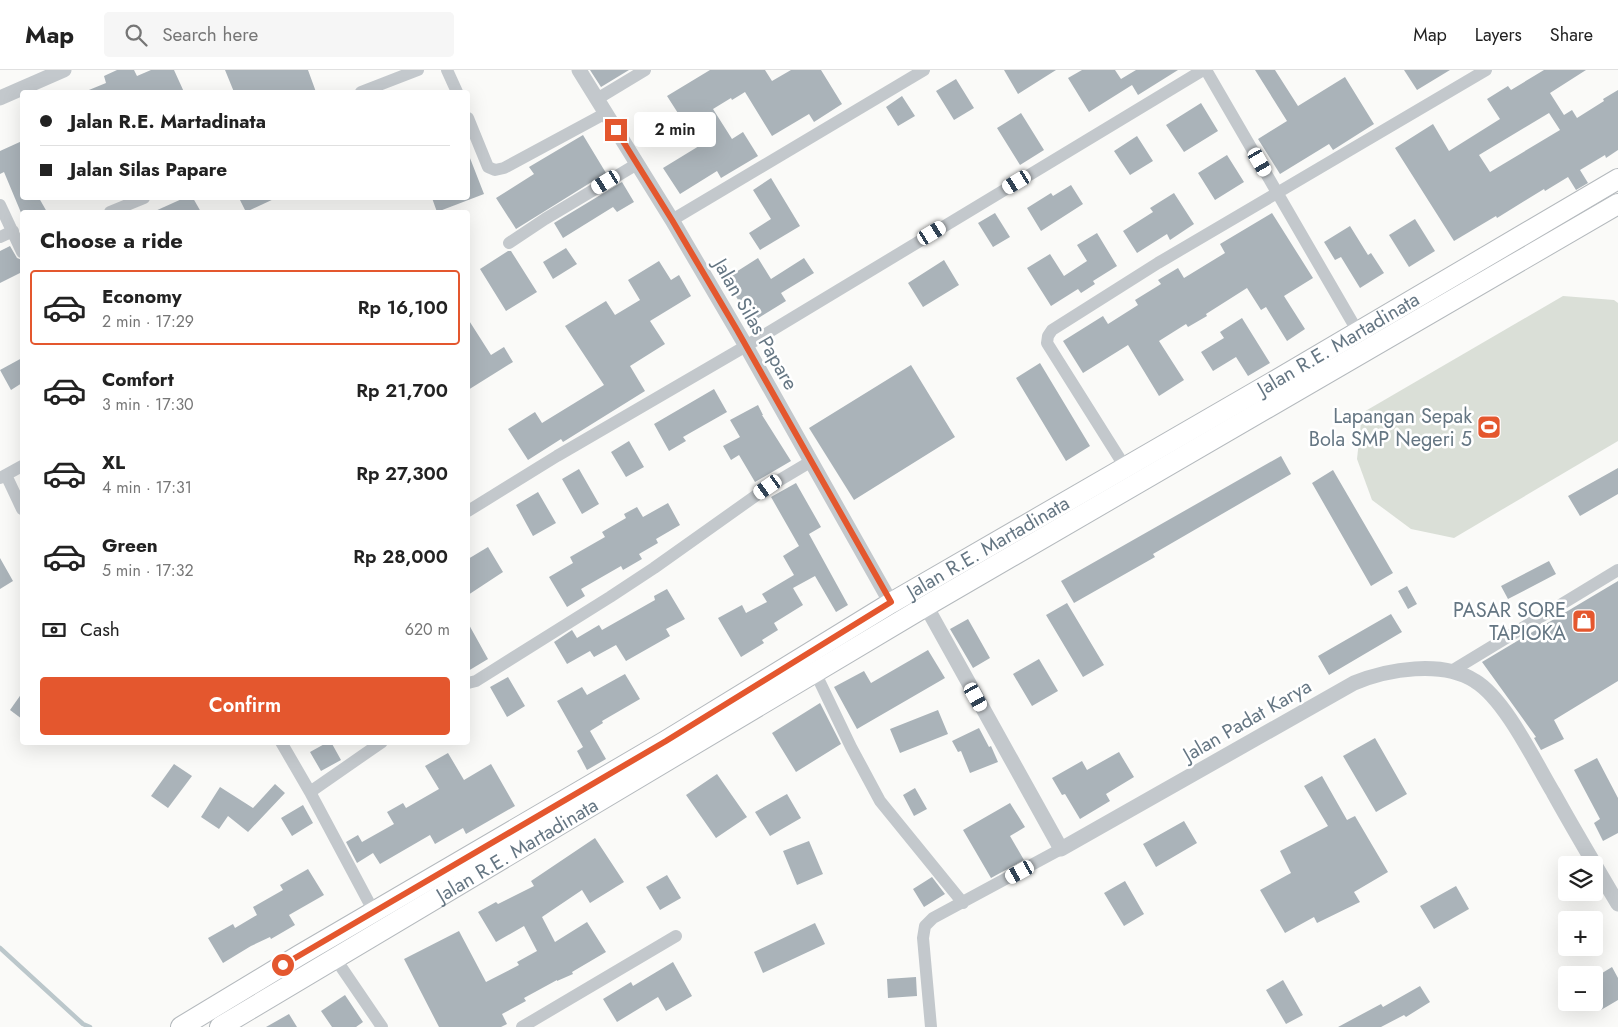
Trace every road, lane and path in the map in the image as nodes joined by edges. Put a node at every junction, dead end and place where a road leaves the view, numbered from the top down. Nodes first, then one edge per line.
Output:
1 (64, 70) edge
2 (418, 70) edge
3 (447, 70) edge
4 (579, 70) edge
5 (646, 70) edge
6 (924, 70) edge
7 (1204, 70) edge
8 (1486, 70) edge
9 (366, 90) edge
10 (456, 90) edge
11 (0, 98) edge
12 (597, 99) junction
13 (606, 112) junction
14 (470, 123) edge
15 (637, 164) junction
16 (1618, 179) edge
17 (1278, 193) junction
18 (139, 200) edge
19 (1581, 201) junction
20 (1618, 204) edge
21 (0, 205) edge
22 (115, 210) edge
23 (1592, 218) junction
24 (672, 220) junction
25 (12, 231) junction
26 (0, 237) edge
27 (510, 243) dead end
28 (20, 248) edge
29 (1358, 332) junction
30 (746, 346) junction
31 (810, 462) junction
32 (1125, 466) junction
33 (20, 467) edge
34 (3, 477) edge
35 (20, 506) edge
36 (470, 510) edge
37 (1618, 570) edge
38 (891, 602) junction
39 (926, 606) junction
40 (815, 672) junction
41 (1450, 672) junction
42 (470, 682) edge
43 (283, 745) edge
44 (378, 745) edge
45 (310, 792) junction
46 (513, 841) junction
47 (1061, 849) junction
48 (963, 903) junction
49 (1618, 904) edge
50 (374, 912) junction
51 (676, 936) dead end
52 (335, 958) junction
53 (181, 1027) edge
54 (220, 1027) edge
55 (382, 1027) edge
56 (522, 1027) edge
57 (931, 1027) edge

1 - 11 street
2 - 9 street
3 - 10 street
4 - 12 street, Jalan Silas Papare
5 - 12 street
6 - 24 street
7 - 17 street
7 - 30 street
8 - 17 street
12 - 13 street, Jalan Silas Papare
13 - 14 street
13 - 15 street, Jalan Silas Papare
15 - 24 street, Jalan Silas Papare
15 - 27 street
16 - 19 highway, Jalan R.E. Martadinata
17 - 29 street
17 - 32 street
18 - 22 street
19 - 23 highway
19 - 29 highway, Jalan R.E. Martadinata
20 - 23 highway, Jalan R.E. Martadinata
21 - 25 street
23 - 39 highway, Jalan R.E. Martadinata
24 - 30 street, Jalan Silas Papare
25 - 26 street
25 - 28 street
29 - 32 highway, Jalan R.E. Martadinata
30 - 31 street, Jalan Silas Papare
30 - 36 street
31 - 38 street, Jalan Silas Papare
31 - 42 street
32 - 38 highway, Jalan R.E. Martadinata
33 - 34 street
34 - 35 street
37 - 41 street
38 - 46 highway, Jalan R.E. Martadinata
39 - 40 highway, Jalan R.E. Martadinata
39 - 47 street
40 - 46 highway, Jalan R.E. Martadinata
40 - 48 street
41 - 47 street, Jalan Padat Karya
41 - 49 street, Jalan Padat Karya
43 - 45 street
44 - 45 street
45 - 50 street
46 - 50 highway, Jalan R.E. Martadinata
46 - 52 highway, Jalan R.E. Martadinata
47 - 48 street
48 - 57 street
50 - 53 highway, Jalan R.E. Martadinata
51 - 56 street
52 - 54 highway, Jalan R.E. Martadinata
52 - 55 street

